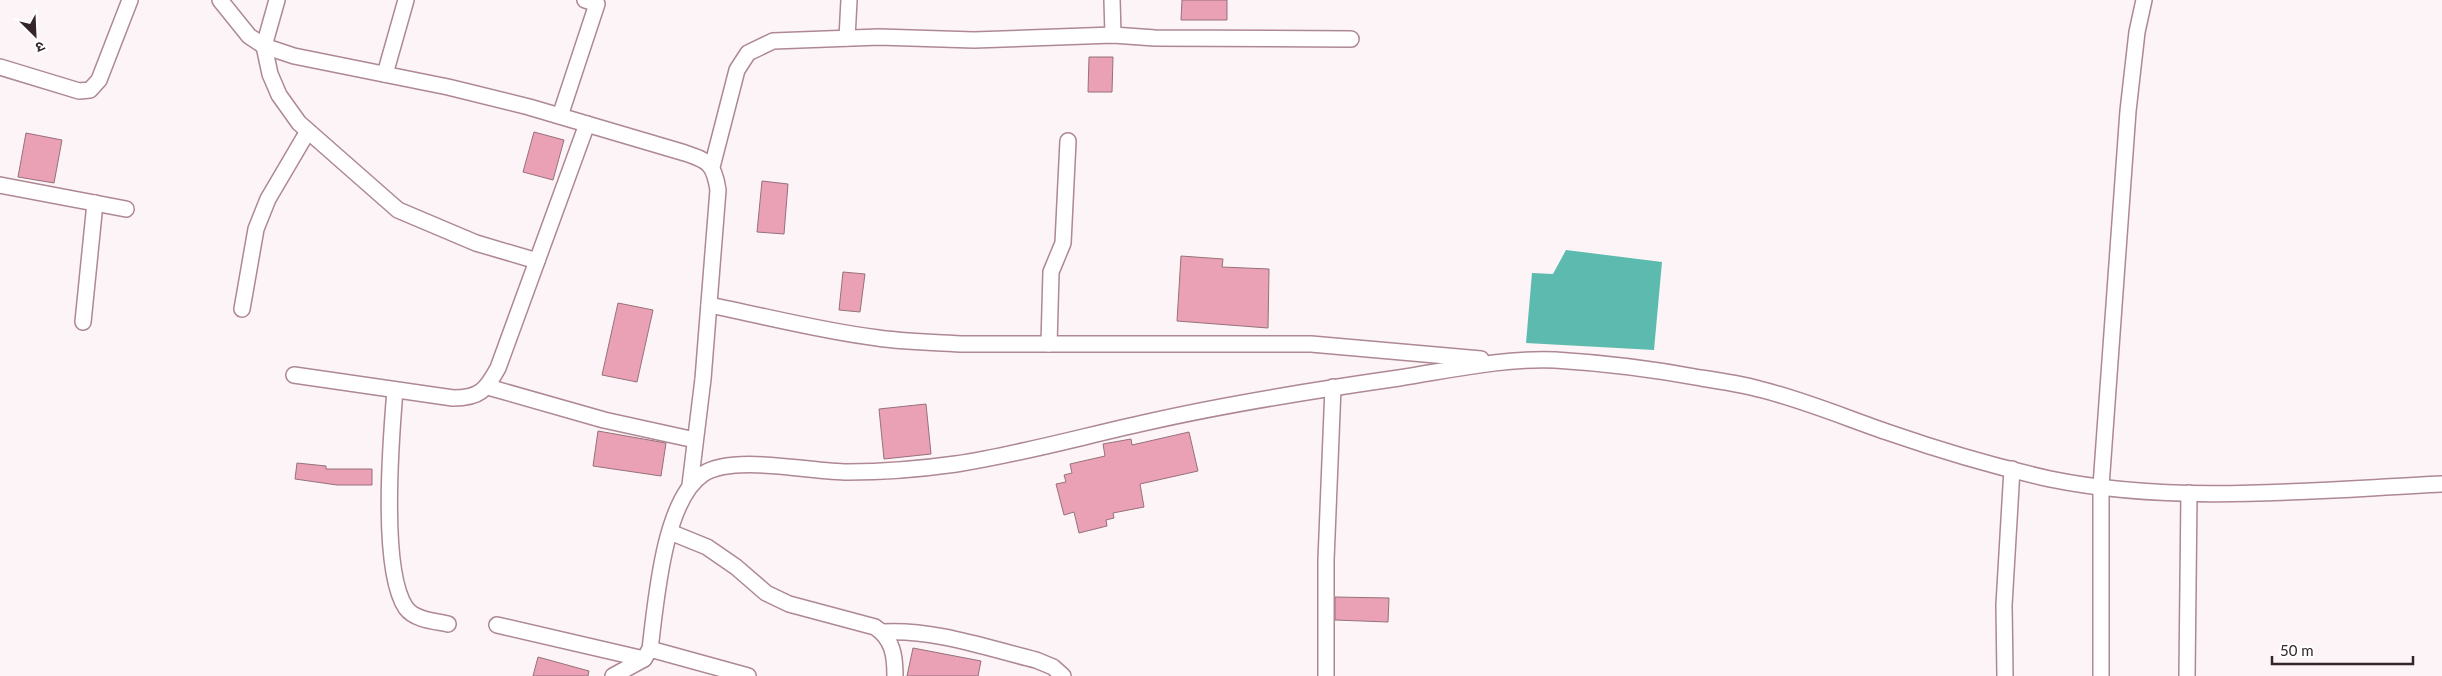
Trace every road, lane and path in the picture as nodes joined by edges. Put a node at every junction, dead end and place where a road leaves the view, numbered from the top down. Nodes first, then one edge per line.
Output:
1 (130, 0) edge
2 (220, 0) edge
3 (277, 0) edge
4 (406, 0) edge
5 (585, 0) edge
6 (835, 0) edge
7 (1112, 0) edge
8 (2144, 0) edge
9 (849, 4) edge
10 (1113, 35) junction
11 (847, 38) junction
12 (1351, 39) dead end
13 (264, 46) junction
14 (0, 68) edge
15 (385, 74) junction
16 (560, 116) junction
17 (587, 124) junction
18 (308, 131) junction
19 (1068, 141) dead end
20 (712, 167) junction
21 (0, 185) edge
22 (95, 203) junction
23 (126, 209) dead end
24 (537, 261) junction
25 (709, 305) junction
26 (242, 309) dead end
27 (83, 322) dead end
28 (1049, 344) junction
29 (1500, 361) junction
30 (294, 376) dead end
31 (488, 387) junction
32 (1333, 387) junction
33 (395, 390) junction
34 (695, 440) junction
35 (2012, 470) junction
36 (2442, 484) edge
37 (690, 485) junction
38 (2101, 486) junction
39 (2189, 493) junction
40 (670, 532) junction
41 (448, 624) dead end
42 (497, 625) dead end
43 (883, 632) junction
44 (647, 654) junction
45 (613, 676) edge
46 (748, 676) edge
47 (895, 676) edge
48 (1063, 676) edge
49 (1326, 676) edge
50 (2005, 676) edge
51 (2100, 676) edge
52 (2187, 676) edge

1 - 14 street
2 - 13 street
3 - 13 street
4 - 15 street
5 - 16 street
6 - 9 street
7 - 10 street
8 - 38 street
9 - 11 street
10 - 11 street
10 - 12 street
11 - 20 street
13 - 15 street
13 - 18 street
15 - 16 street
16 - 17 street
17 - 20 street
17 - 24 street
18 - 24 street
18 - 26 street
19 - 28 street
20 - 25 street
21 - 22 street
22 - 23 street
22 - 27 street
24 - 31 street
25 - 28 street
25 - 34 street
28 - 29 street
29 - 32 street
29 - 35 street
30 - 33 street
31 - 33 street
31 - 34 street
32 - 37 street
32 - 49 street
33 - 41 street
34 - 37 street
35 - 38 street
35 - 50 street
36 - 39 street
37 - 40 street
38 - 39 street
38 - 51 street
39 - 52 street
40 - 43 street
40 - 44 street
42 - 44 street
43 - 47 street
43 - 48 street
44 - 45 street
44 - 46 street

